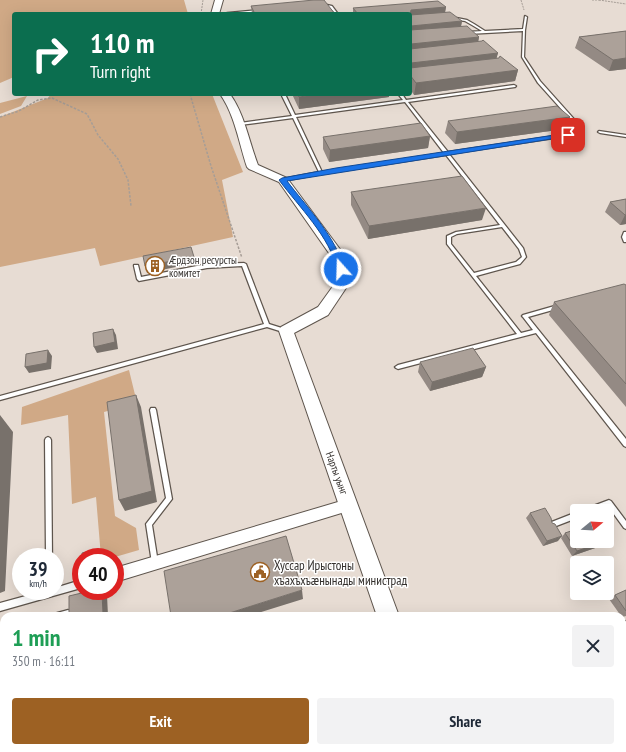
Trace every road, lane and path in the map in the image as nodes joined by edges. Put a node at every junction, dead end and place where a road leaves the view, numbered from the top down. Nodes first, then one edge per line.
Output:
1 (203, 0) edge
2 (219, 0) edge
3 (521, 0) edge
4 (592, 0) edge
5 (600, 0) edge
6 (626, 4) edge
7 (322, 5) edge
8 (259, 11) edge
9 (201, 12) edge
10 (216, 12) edge
11 (248, 12) edge
12 (336, 12) edge
13 (526, 17) joint
14 (444, 20) edge
15 (524, 30) junction
16 (484, 32) junction
17 (462, 34) edge
18 (514, 86) dead end
19 (191, 96) edge
20 (226, 96) edge
21 (284, 96) edge
22 (401, 96) edge
23 (405, 101) junction
24 (292, 116) junction
25 (0, 117) edge
26 (240, 124) junction
27 (581, 129) dead end
28 (600, 132) dead end
29 (568, 135) dead end
30 (626, 136) edge
31 (446, 153) junction
32 (321, 173) junction
33 (282, 180) junction
34 (467, 180) junction
35 (459, 182) edge
36 (131, 206) dead end
37 (502, 226) junction
38 (626, 233) edge
39 (626, 241) edge
40 (244, 264) junction
41 (136, 266) dead end
42 (473, 275) junction
43 (561, 306) edge
44 (267, 325) junction
45 (286, 331) junction
46 (536, 331) junction
47 (520, 335) junction
48 (398, 367) dead end
49 (0, 398) edge
50 (153, 410) dead end
51 (48, 440) dead end
52 (626, 444) edge
53 (348, 505) junction
54 (614, 510) edge
55 (570, 518) edge
56 (552, 525) edge
57 (626, 526) edge
58 (49, 548) edge
59 (155, 563) junction
60 (124, 572) edge
61 (23, 600) edge
62 (0, 607) edge
63 (387, 612) edge

1 - 9 path
2 - 10 street
3 - 13 path
4 - 5 path
5 - 6 path
7 - 12 lane
8 - 11 lane
13 - 15 lane
14 - 16 lane
15 - 16 lane
15 - 27 lane
16 - 17 lane
18 - 23 lane
19 - 40 path
20 - 26 street
21 - 24 lane
22 - 23 lane
23 - 24 lane
23 - 31 lane
24 - 26 lane
24 - 32 lane
25 - 36 path
26 - 33 street
28 - 30 lane
29 - 31 lane
31 - 32 lane
31 - 34 lane
32 - 33 lane
33 - 45 street
34 - 35 lane
34 - 37 lane
37 - 42 lane
37 - 42 lane
38 - 39 lane
40 - 41 lane
40 - 44 lane
42 - 47 lane
43 - 46 lane
44 - 45 lane
44 - 49 lane
45 - 53 street, Нарты уынг
46 - 47 lane
46 - 52 lane
47 - 48 lane
50 - 59 lane
51 - 58 lane
53 - 59 street
53 - 63 street, Нарты уынг
54 - 57 lane
55 - 56 lane
59 - 60 street
61 - 62 lane

